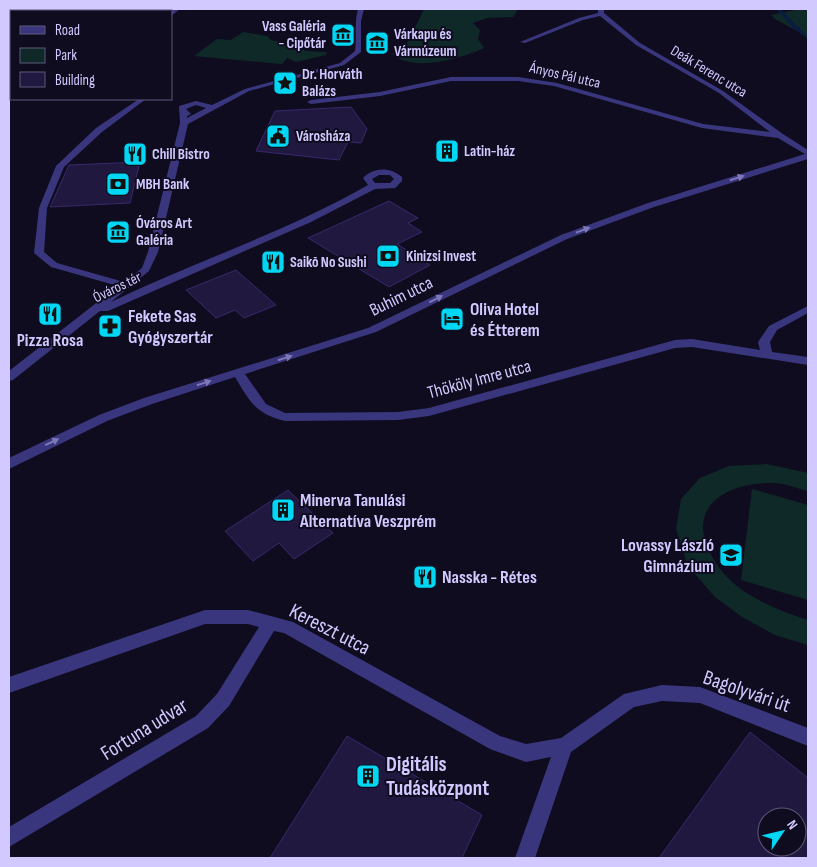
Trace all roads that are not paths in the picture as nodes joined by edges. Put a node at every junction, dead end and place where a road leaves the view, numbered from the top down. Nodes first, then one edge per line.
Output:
1 (360, 9) edge
2 (601, 12) edge
3 (523, 42) dead end
4 (142, 100) edge
5 (312, 102) dead end
6 (205, 112) junction
7 (184, 123) junction
8 (780, 136) junction
9 (808, 154) edge
10 (374, 186) dead end
11 (125, 285) junction
12 (808, 309) edge
13 (84, 320) junction
14 (767, 354) junction
15 (808, 361) edge
16 (238, 373) junction
17 (9, 379) edge
18 (9, 464) edge
19 (270, 623) junction
20 (9, 685) edge
21 (808, 737) edge
22 (564, 746) junction
23 (9, 838) edge
24 (525, 858) edge

1 - 6 street
2 - 3 street
2 - 8 street, Deák Ferenc utca
4 - 11 street
5 - 8 street, Ányos Pál utca
6 - 7 street
6 - 7 street, Óváros tér
7 - 11 street, Óváros tér
8 - 9 street, Deák Ferenc utca
16 -> 9 street, Buhim utca
10 - 13 street, Óváros tér
11 - 13 street, Óváros tér
12 - 14 street
13 - 17 street
14 - 15 street, Thököly Imre utca
14 - 16 street, Thököly Imre utca
18 -> 16 street, Buhim utca
19 - 20 street, Kereszt utca
19 - 22 street, Kereszt utca
19 - 23 street, Fortuna udvar
21 - 22 street, Bagolyvári út
22 - 24 street

